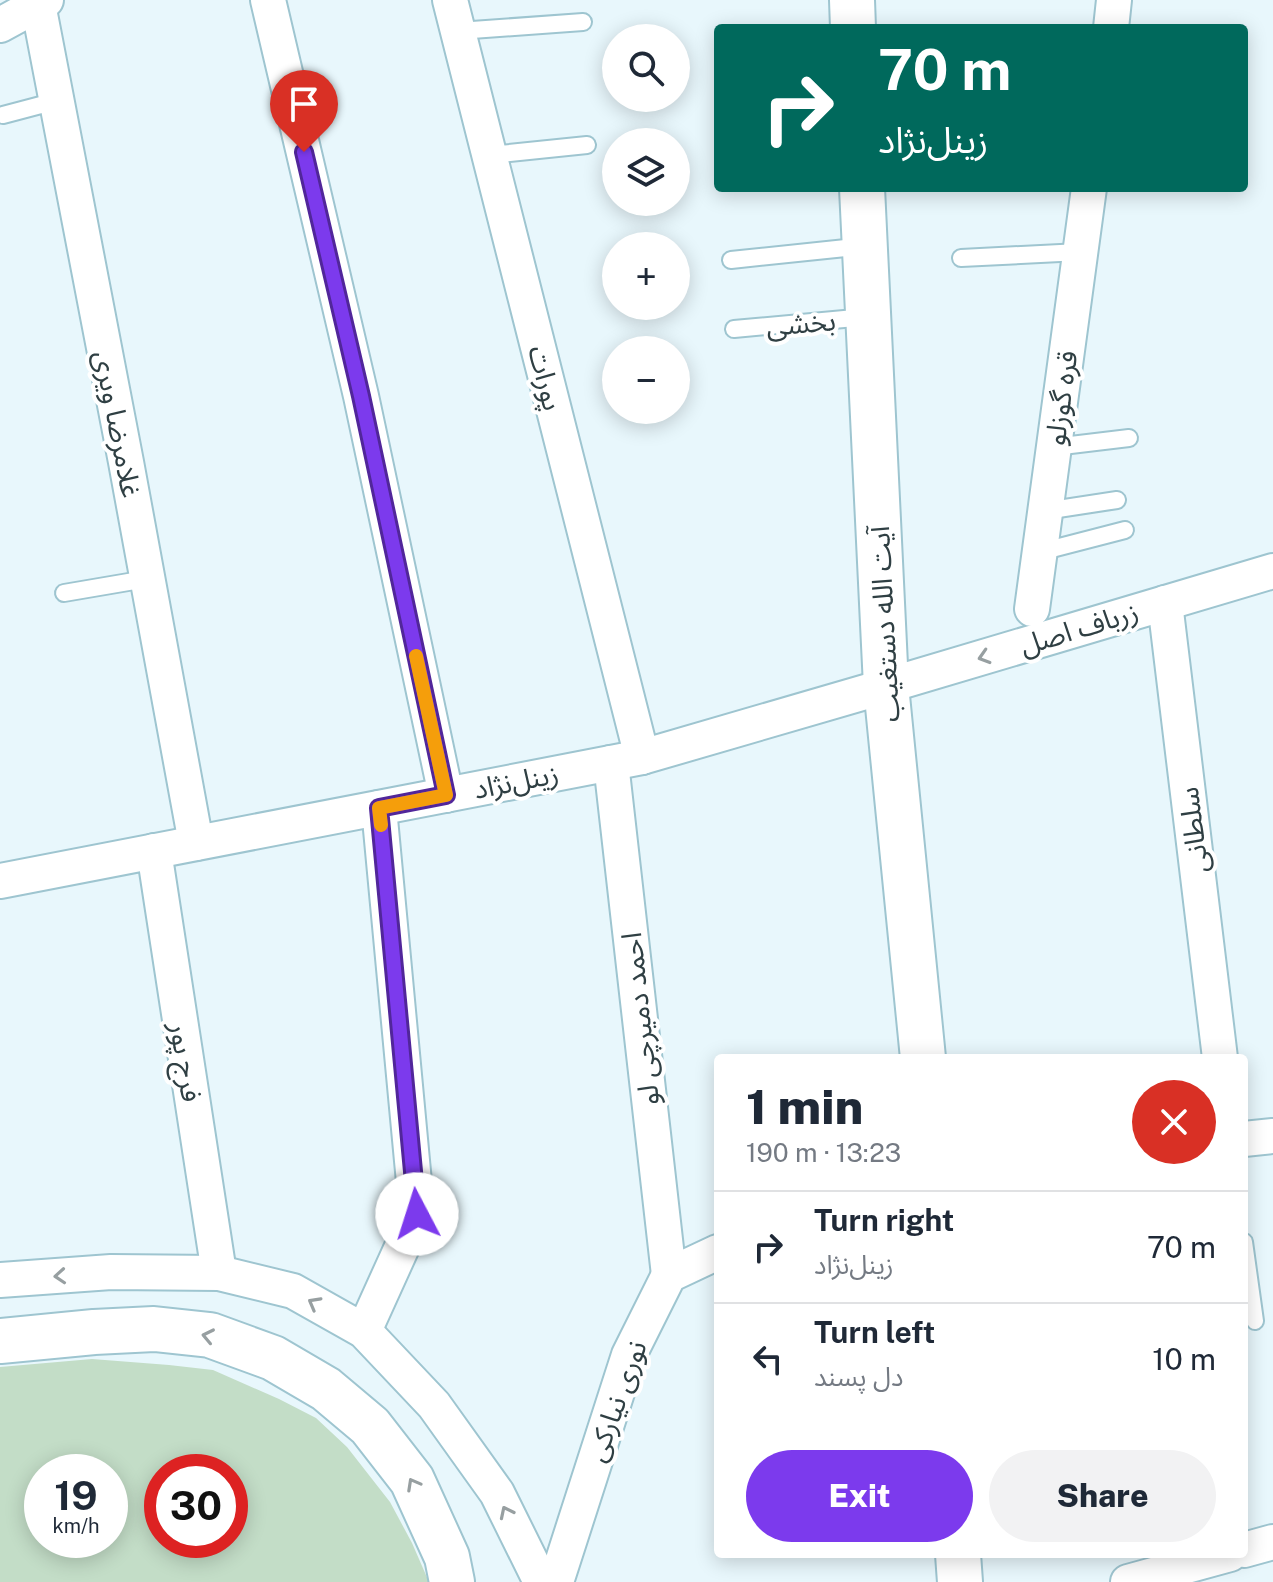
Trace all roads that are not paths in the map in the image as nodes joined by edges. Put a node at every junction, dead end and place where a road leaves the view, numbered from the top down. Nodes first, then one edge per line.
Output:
1 (268, 0) edge
2 (852, 0) edge
3 (1114, 0) edge
4 (42, 2) edge
5 (454, 16) edge
6 (583, 22) dead end
7 (853, 24) edge
8 (1111, 24) edge
9 (0, 25) edge
10 (56, 101) junction
11 (3, 115) dead end
12 (587, 145) dead end
13 (490, 155) junction
14 (862, 192) edge
15 (1088, 192) edge
16 (865, 246) junction
17 (1080, 252) junction
18 (961, 258) dead end
19 (731, 260) dead end
20 (868, 316) junction
21 (734, 329) dead end
22 (1129, 438) dead end
23 (1054, 447) junction
24 (1117, 500) dead end
25 (1045, 511) junction
26 (1125, 530) dead end
27 (1040, 552) junction
28 (1273, 571) edge
29 (146, 579) junction
30 (64, 593) dead end
31 (1165, 603) junction
32 (1032, 609) dead end
33 (886, 686) junction
34 (626, 760) junction
35 (446, 795) junction
36 (379, 808) junction
37 (196, 843) junction
38 (154, 851) junction
39 (0, 881) edge
40 (923, 1054) edge
41 (1220, 1054) edge
42 (1273, 1136) edge
43 (1248, 1139) edge
44 (714, 1254) edge
45 (1248, 1271) edge
46 (219, 1273) junction
47 (669, 1275) junction
48 (0, 1280) edge
49 (1255, 1321) dead end
50 (364, 1331) junction
51 (0, 1341) edge
52 (1273, 1542) edge
53 (1248, 1549) edge
54 (958, 1558) edge
55 (1215, 1558) edge
56 (452, 1582) edge
57 (541, 1582) edge
58 (556, 1582) edge
59 (960, 1582) edge
60 (1128, 1582) edge

1 - 35 street
2 - 7 street
3 - 8 street
4 - 9 street
4 - 10 street, غلامرضا ویری
5 - 6 lane
5 - 13 street, پورات
10 - 11 lane
10 - 29 street, غلامرضا ویری
12 - 13 lane
13 - 34 street, پورات
14 - 16 street, آیت الله دستغیب
15 - 17 street, قره گوزلو
16 - 19 lane
16 - 20 street, آیت الله دستغیب
17 - 18 lane
17 - 23 street, قره گوزلو
20 - 21 lane, بخشی
20 - 33 street, آیت الله دستغیب
22 - 23 lane
23 - 25 street, قره گوزلو
24 - 25 lane
25 - 27 street, قره گوزلو
26 - 27 lane
27 - 32 street, قره گوزلو
28 - 31 street, زرباف اصل
29 - 30 lane
29 - 37 street, غلامرضا ویری
31 -> 33 street, زرباف اصل
31 - 41 street, سلطانی
33 - 34 street, زینل‌نژاد
33 - 40 street, آیت الله دستغیب
34 - 35 street, زینل‌نژاد
34 - 47 street, احمد دمیرچی لو
35 - 36 street, زینل‌نژاد
36 - 37 street, زینل‌نژاد
36 - 50 street
37 - 38 street, زینل‌نژاد
38 - 39 street, زینل‌نژاد
38 - 46 street, فرج پور
42 - 43 street
44 - 47 street
45 - 49 lane
46 -> 48 street
50 -> 46 street
47 - 58 street, نوری نیارکی
57 -> 50 street
56 -> 51 street
52 - 53 street
54 - 59 street
55 - 60 street

